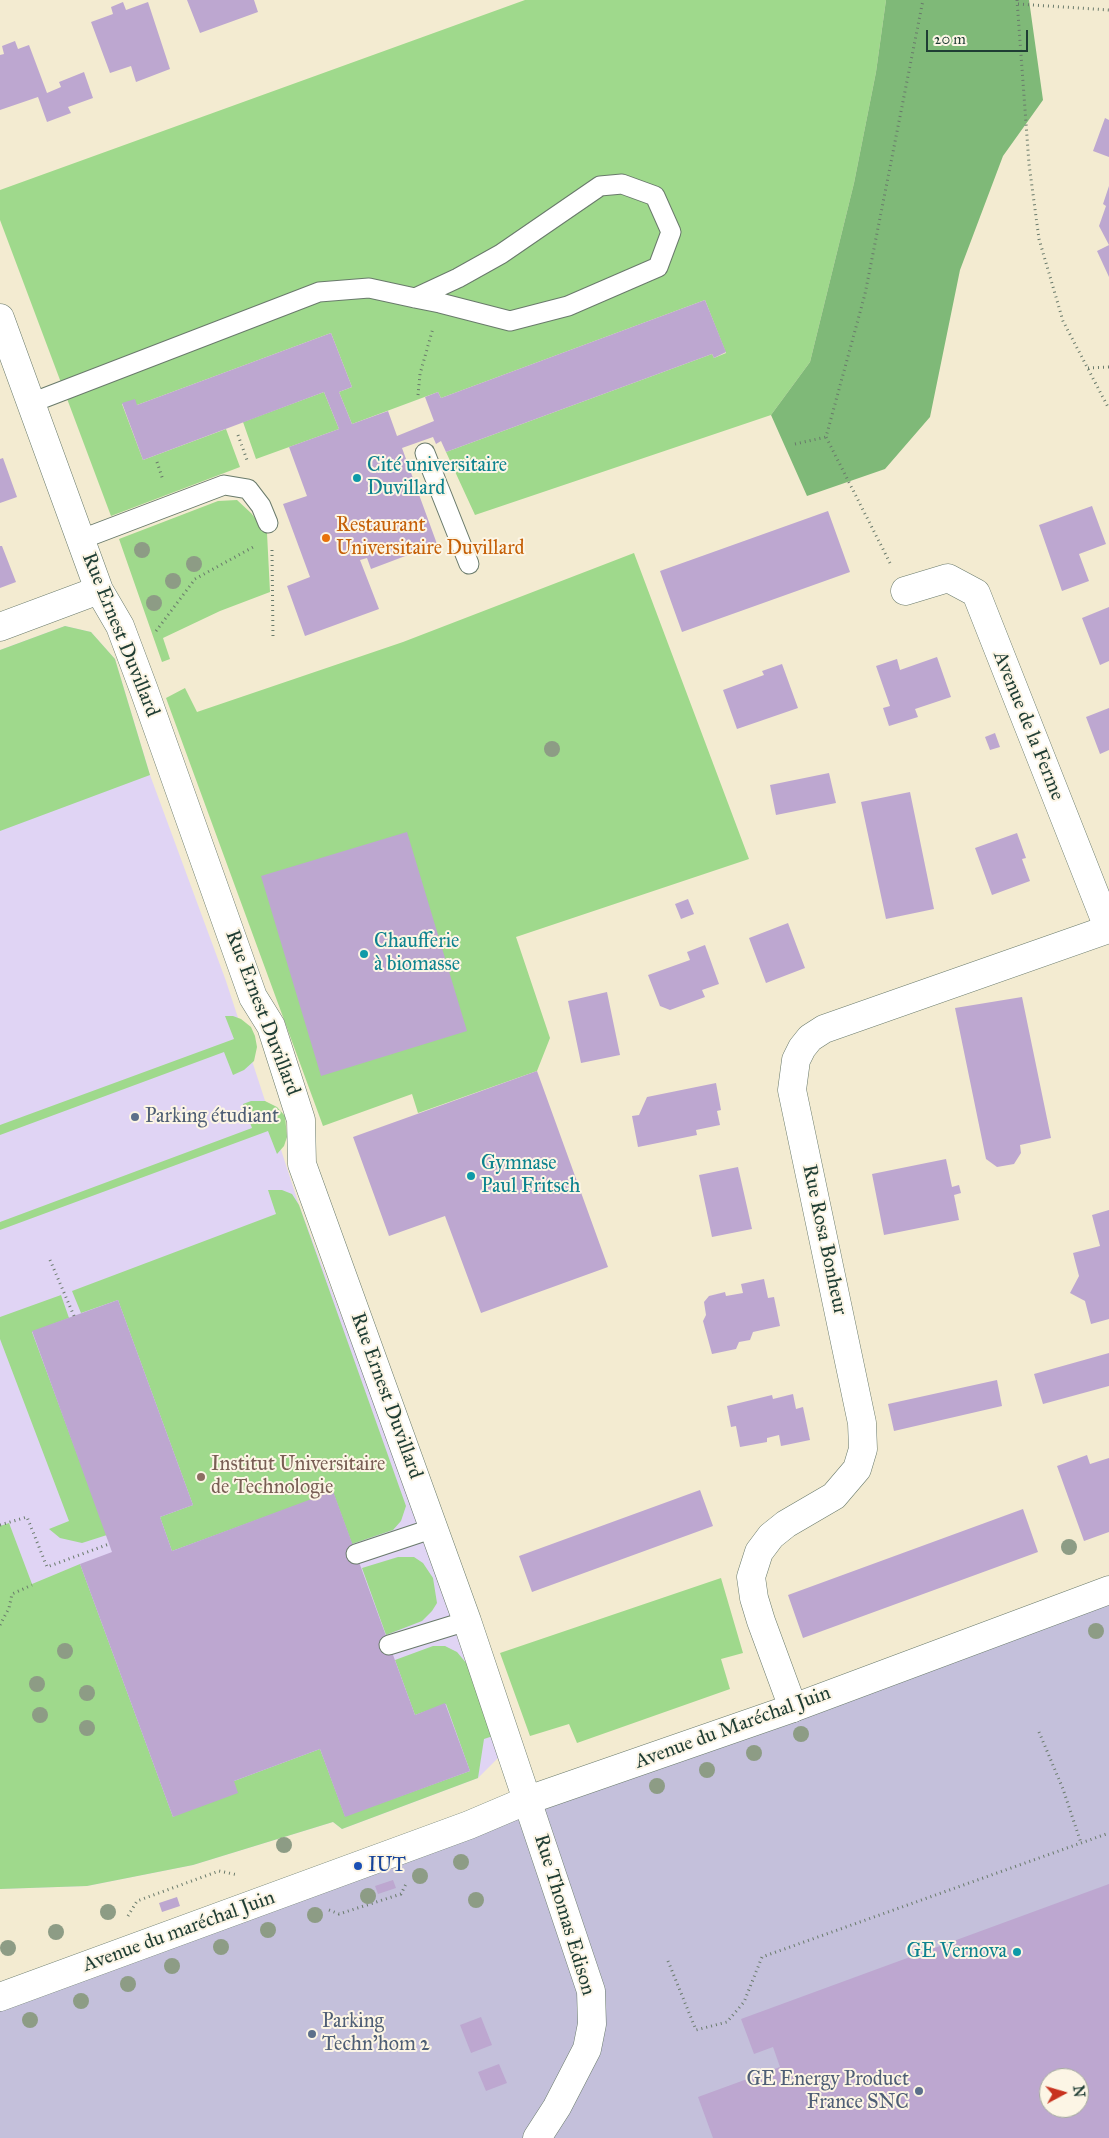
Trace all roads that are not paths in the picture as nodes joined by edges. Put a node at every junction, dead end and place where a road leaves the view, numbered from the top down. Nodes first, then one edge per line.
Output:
1 (415, 298) junction
2 (0, 318) edge
3 (31, 403) junction
4 (425, 452) dead end
5 (268, 523) dead end
6 (82, 539) junction
7 (469, 564) dead end
8 (99, 590) junction
9 (904, 591) road end
10 (0, 627) edge
11 (1109, 930) edge
12 (434, 1528) junction
13 (356, 1554) dead end
14 (1109, 1590) edge
15 (467, 1620) junction
16 (389, 1645) dead end
17 (793, 1708) junction
18 (528, 1800) junction
19 (358, 1866) joint
20 (0, 1997) edge
21 (537, 2138) edge

1 - 1 lane
1 - 3 lane
2 - 3 street, Rue Ernest Duvillard
3 - 6 street, Rue Ernest Duvillard
4 - 7 lane
5 - 6 lane
6 - 8 street, Rue Ernest Duvillard
8 - 10 street
8 - 12 street, Rue Ernest Duvillard
9 - 11 street, Avenue de la Ferme
11 - 17 street, Rue Rosa Bonheur
12 - 13 lane
12 - 15 street, Rue Ernest Duvillard
14 - 17 street, Avenue du Maréchal Juin
15 - 16 lane
15 - 18 street, Rue Ernest Duvillard
17 - 18 street, Avenue du Maréchal Juin
18 - 19 street, Avenue du Maréchal Juin
18 - 21 street, Rue Thomas Edison
19 - 20 street, Avenue du maréchal Juin

